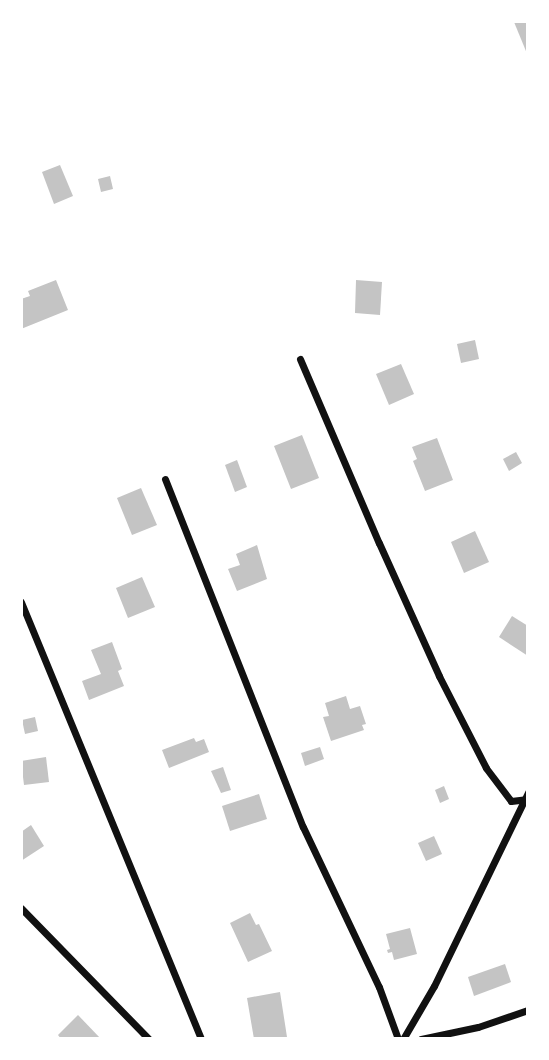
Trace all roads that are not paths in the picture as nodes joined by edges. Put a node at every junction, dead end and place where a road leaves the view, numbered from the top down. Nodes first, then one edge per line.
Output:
1 (300, 359) dead end
2 (165, 479) dead end
3 (21, 602) edge
4 (527, 797) edge
5 (21, 908) edge
6 (528, 1010) edge
7 (149, 1039) edge
8 (201, 1039) edge
9 (401, 1039) edge
10 (421, 1039) edge

1 - 4 street
2 - 9 street
3 - 8 street
4 - 9 street
5 - 7 street
6 - 10 street

